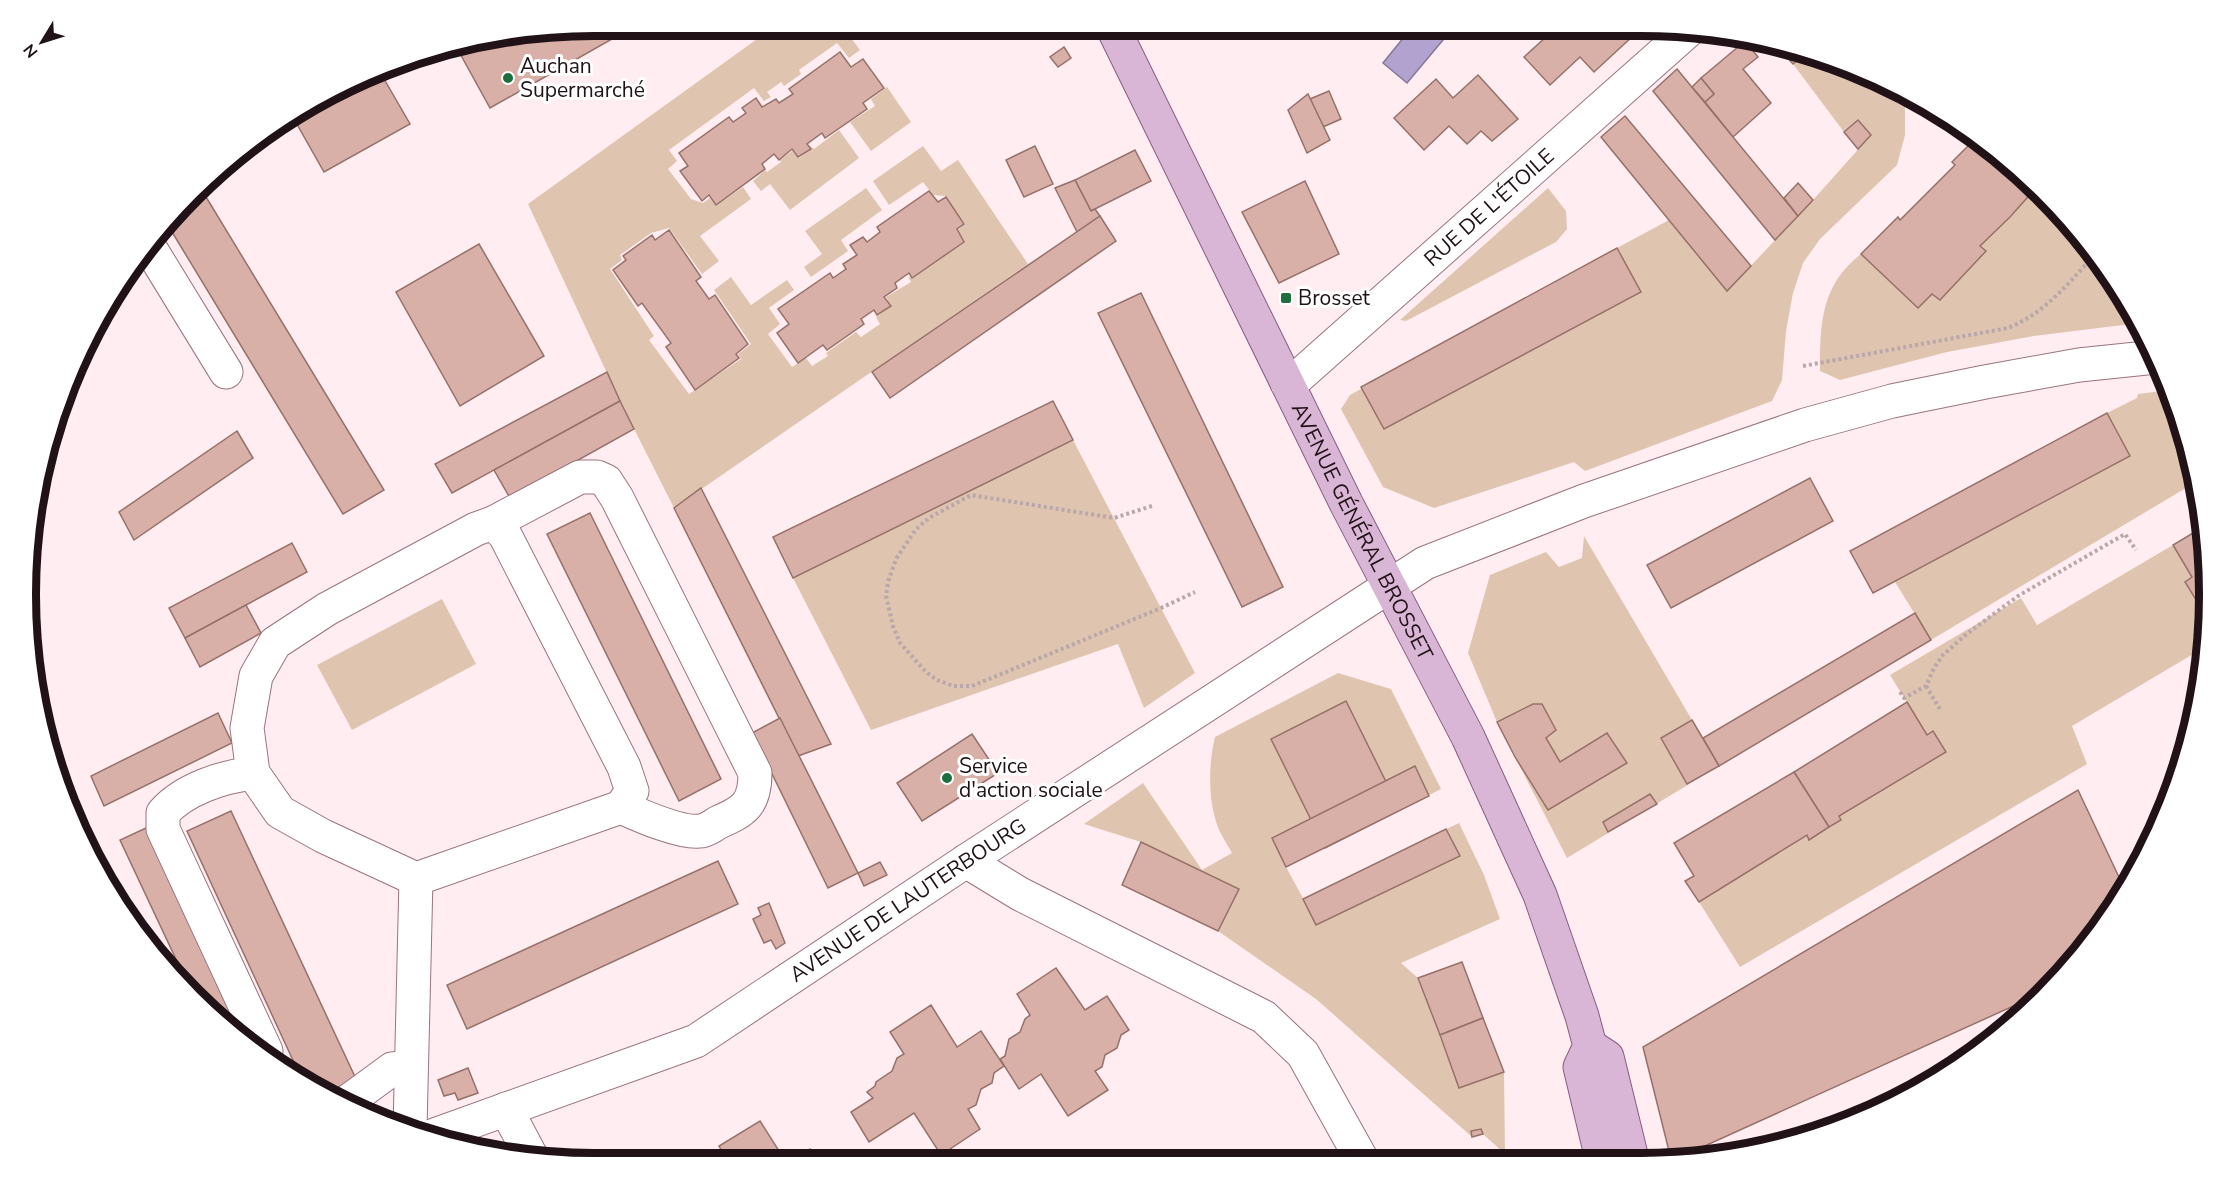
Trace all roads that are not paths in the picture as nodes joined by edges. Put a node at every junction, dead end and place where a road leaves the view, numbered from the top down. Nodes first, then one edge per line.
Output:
1 (1117, 36) edge
2 (1681, 37) edge
3 (153, 253) edge
4 (2146, 358) edge
5 (226, 372) dead end
6 (1287, 383) junction
7 (493, 523) junction
8 (1389, 585) junction
9 (253, 773) junction
10 (621, 807) junction
11 (966, 861) junction
12 (416, 879) junction
13 (262, 1043) edge
14 (1590, 1046) junction
15 (411, 1067) junction
16 (352, 1097) edge
17 (506, 1109) junction
18 (410, 1121) edge
19 (443, 1132) edge
20 (527, 1149) edge
21 (1358, 1153) edge
22 (1601, 1153) edge
23 (1631, 1153) edge

1 - 6 main road, AVENUE GÉNÉRAL BROSSET
2 - 6 street, RUE DE L'ÉTOILE
3 - 5 street
4 - 8 street, AVENUE DE LAUTERBOURG
6 - 8 main road, AVENUE GÉNÉRAL BROSSET
7 - 9 street
7 - 10 street
7 - 10 street
8 - 11 street, AVENUE DE LAUTERBOURG
8 - 14 main road, AVENUE GÉNÉRAL BROSSET
9 - 12 street
9 - 13 street
10 - 12 street
11 - 17 street, AVENUE DE LAUTERBOURG
11 - 21 street
12 - 15 street
14 - 22 main road
14 - 23 main road, AVENUE GÉNÉRAL BROSSET
15 - 16 street
15 - 18 street
17 - 19 street, AVENUE DE LAUTERBOURG
17 - 20 street

